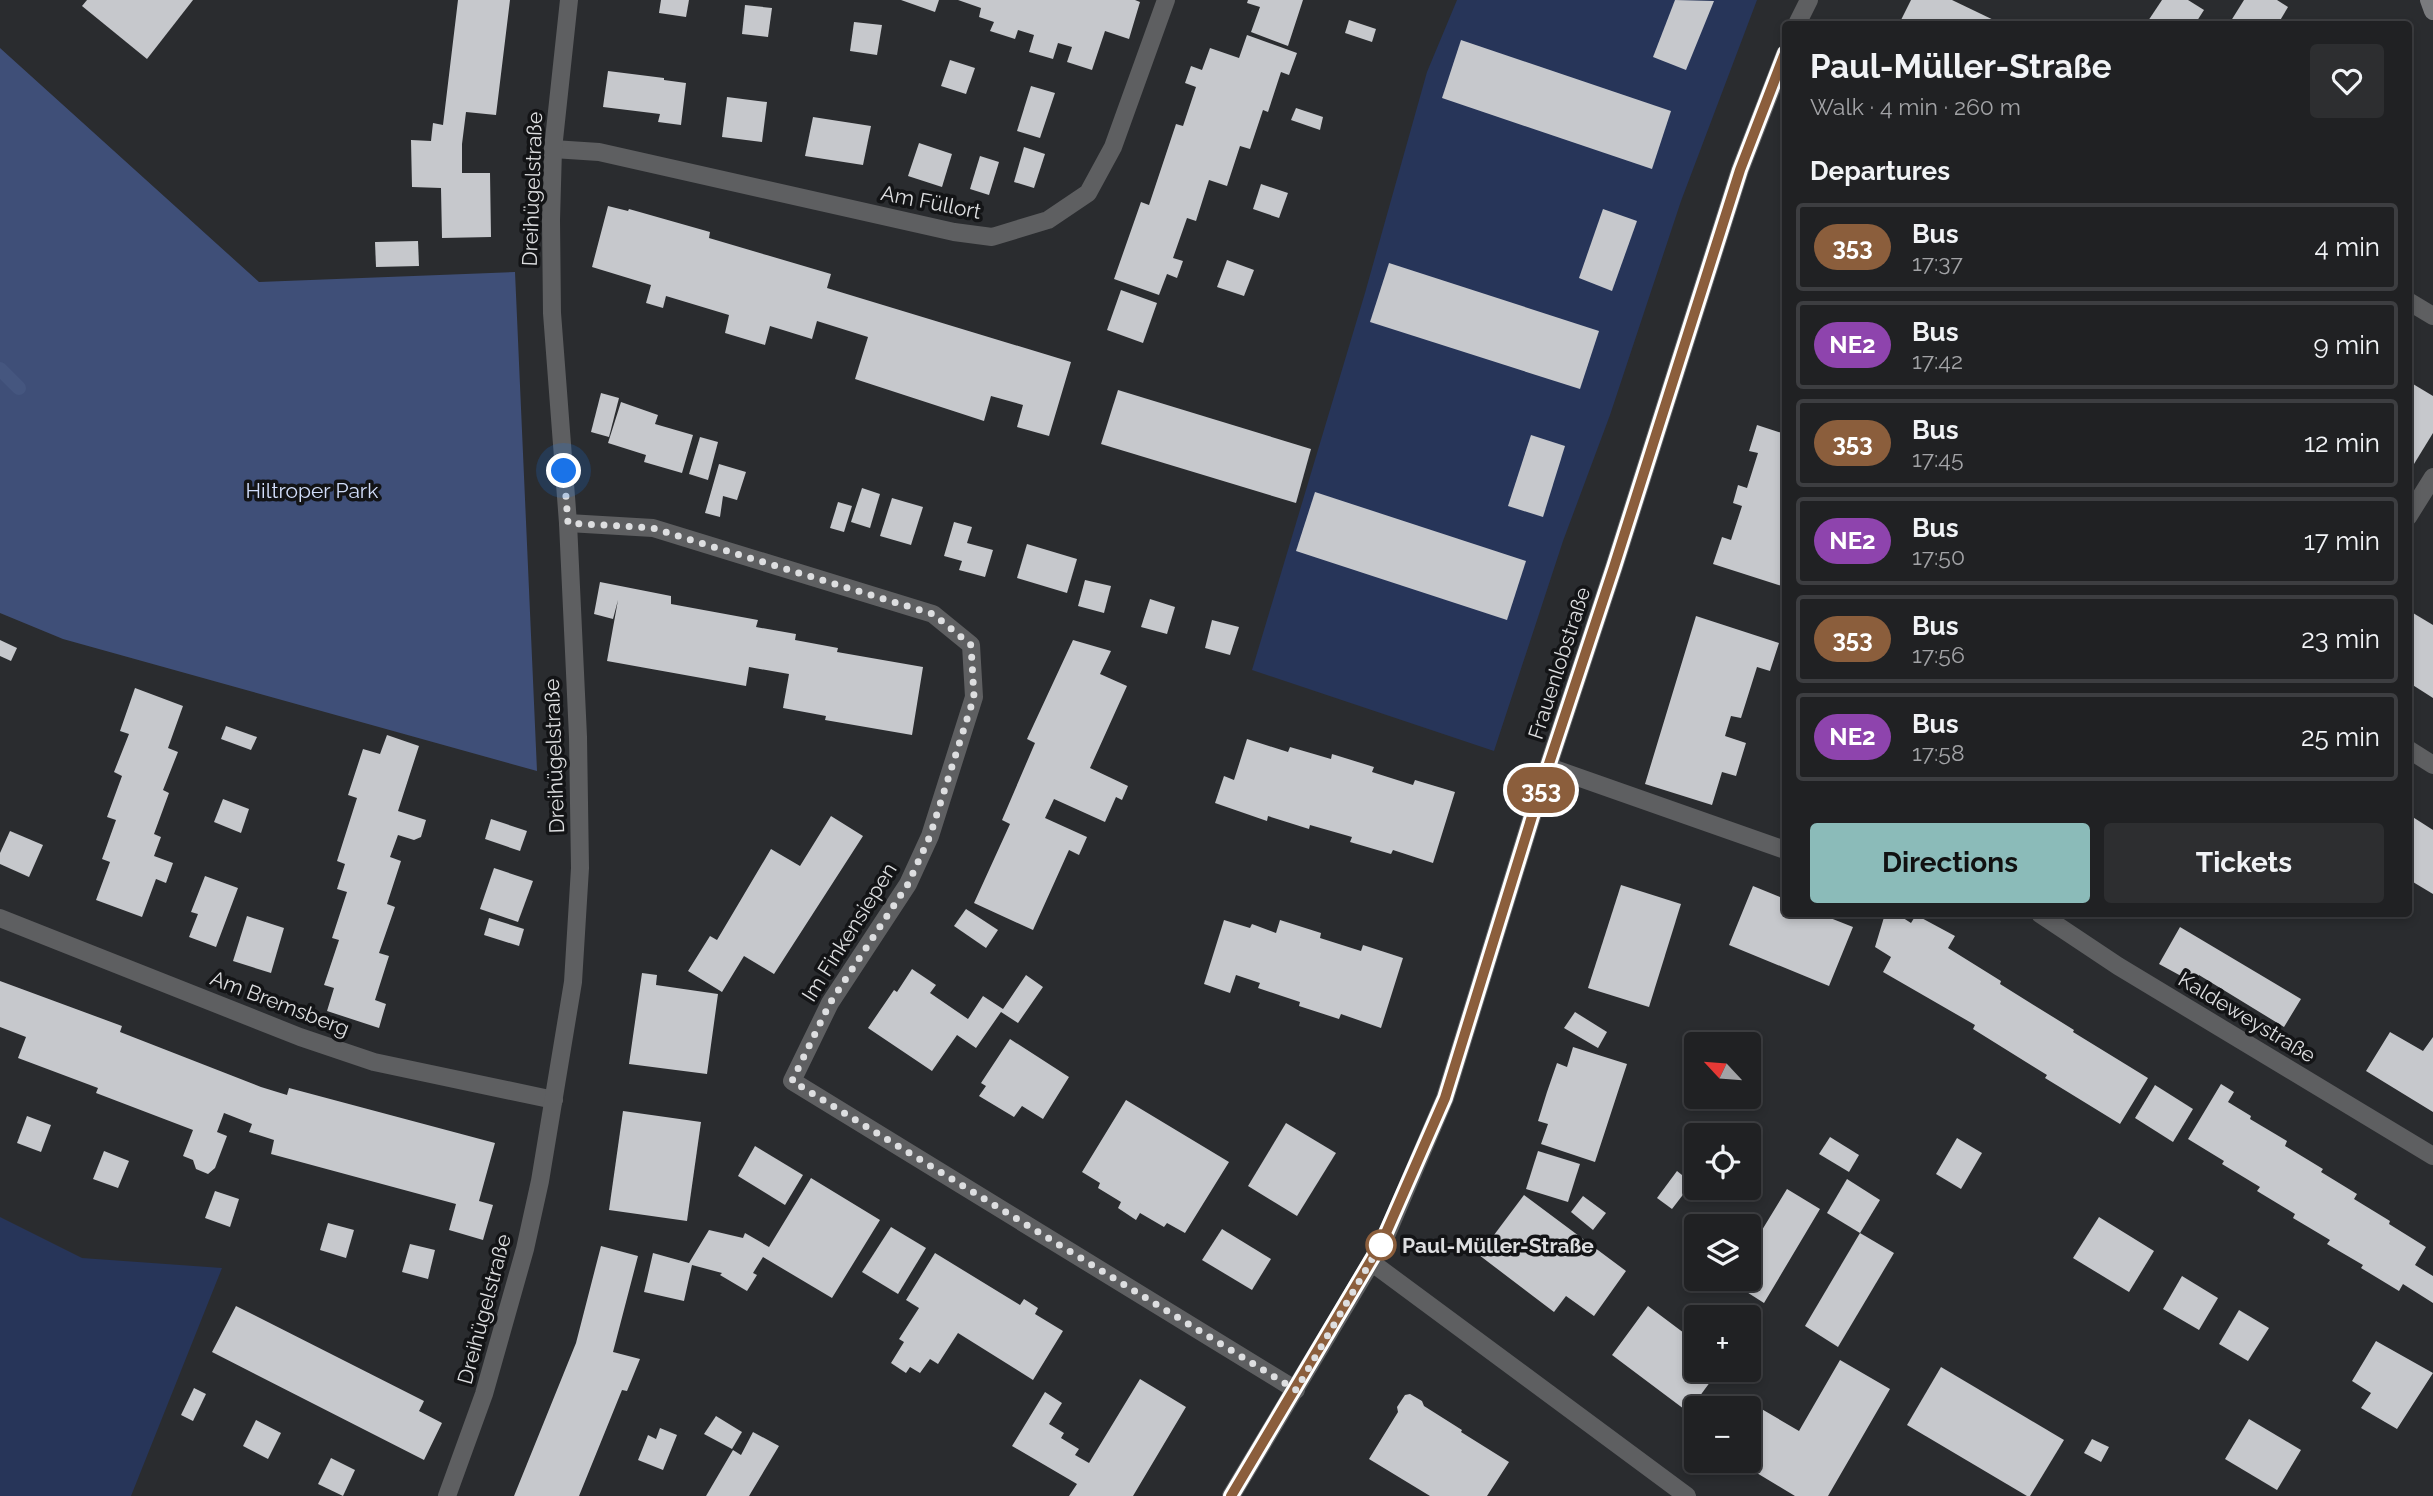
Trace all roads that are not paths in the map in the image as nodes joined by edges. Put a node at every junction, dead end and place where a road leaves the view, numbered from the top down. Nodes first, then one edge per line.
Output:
1 (569, 0) edge
2 (1166, 0) edge
3 (1809, 0) edge
4 (2429, 0) edge
5 (2433, 11) edge
6 (1798, 21) edge
7 (1782, 62) edge
8 (553, 149) junction
9 (2412, 303) edge
10 (2433, 316) edge
11 (2433, 477) edge
12 (2412, 511) edge
13 (568, 523) junction
14 (2412, 752) edge
15 (2433, 765) edge
16 (1549, 767) junction
17 (1782, 849) edge
18 (2044, 917) edge
19 (0, 918) edge
20 (554, 1100) junction
21 (2433, 1156) edge
22 (1371, 1262) junction
23 (1296, 1390) junction
24 (447, 1496) edge
25 (1231, 1496) edge
26 (1686, 1496) edge

1 - 8 street, Dreihügelstraße
2 - 8 street, Am Füllort
3 - 6 street
4 - 5 main road
7 - 16 street, Frauenlobstraße
8 - 13 street, Dreihügelstraße
9 - 10 street
11 - 12 street
13 - 20 street, Dreihügelstraße
13 - 23 street, Im Finkensiepen
14 - 15 street
16 - 17 street
16 - 22 street, Frauenlobstraße
18 - 21 street, Kaldeweystraße
19 - 20 street, Am Bremsberg
20 - 24 street, Dreihügelstraße
22 - 23 street, Frauenlobstraße
22 - 26 street
23 - 25 street, Frauenlobstraße

